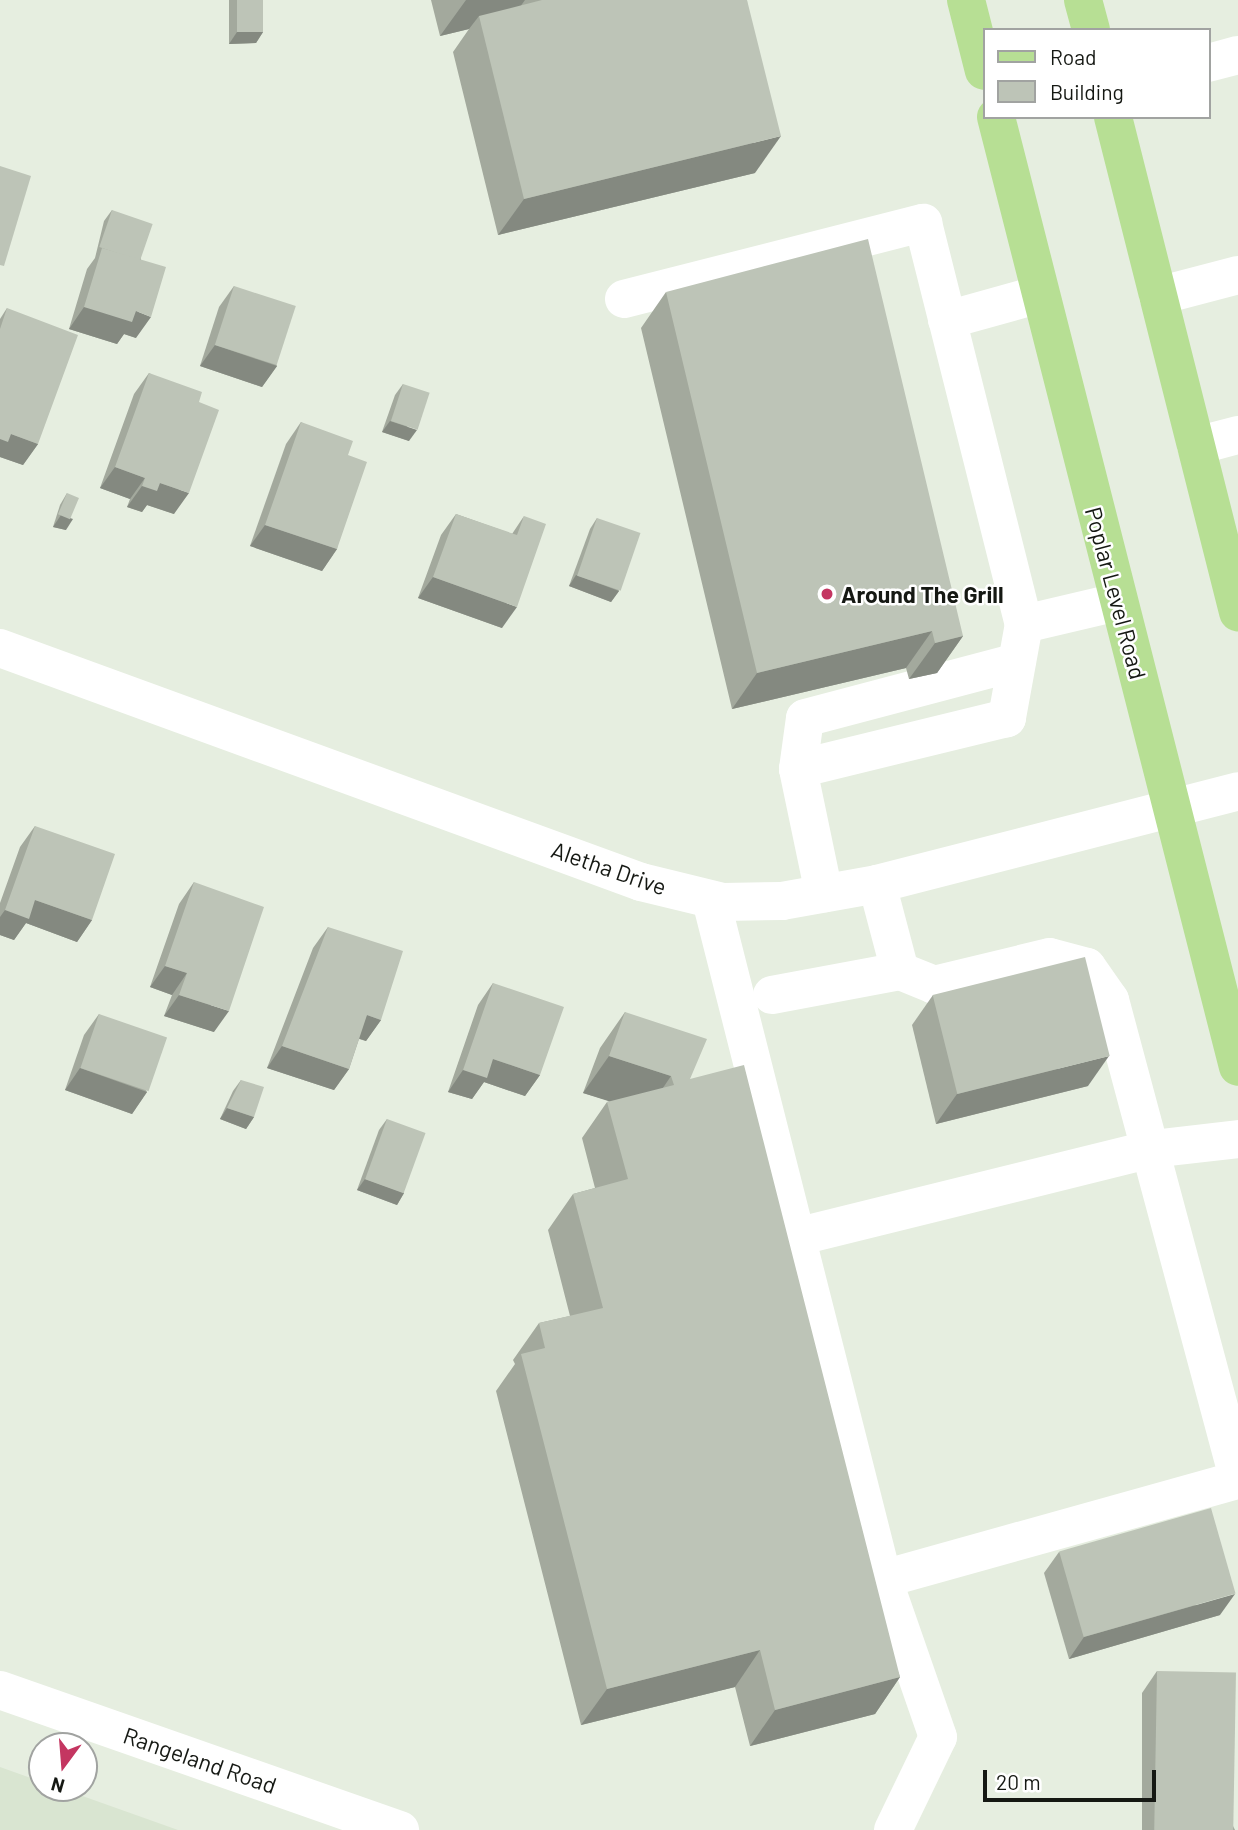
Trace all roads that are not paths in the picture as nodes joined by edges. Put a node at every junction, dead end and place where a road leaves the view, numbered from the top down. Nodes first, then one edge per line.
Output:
1 (966, 0) edge
2 (1083, 0) edge
3 (1090, 28) edge
4 (1238, 55) edge
5 (1210, 62) edge
6 (982, 63) edge
7 (999, 119) edge
8 (1114, 119) edge
9 (1238, 275) edge
10 (1040, 294) junction
11 (1158, 296) junction
12 (624, 299) dead end
13 (947, 320) junction
14 (1238, 435) edge
15 (1196, 446) junction
16 (1117, 603) junction
17 (1238, 612) edge
18 (1024, 624) junction
19 (0, 648) edge
20 (1017, 662) junction
21 (798, 769) junction
22 (1238, 791) edge
23 (1173, 807) junction
24 (877, 884) junction
25 (824, 893) junction
26 (711, 900) junction
27 (900, 971) junction
28 (772, 995) dead end
29 (1238, 1067) edge
30 (1238, 1139) edge
31 (1152, 1149) junction
32 (792, 1238) junction
33 (1238, 1479) edge
34 (883, 1579) junction
35 (0, 1690) edge
36 (400, 1830) edge
37 (893, 1830) edge

1 - 6 main road
2 - 3 main road
4 - 5 street
7 - 10 main road, Poplar Level Road
8 - 11 main road
9 - 11 street
10 - 13 street
10 - 16 main road, Poplar Level Road
11 - 15 main road
12 - 13 street
13 - 18 street
14 - 15 street
15 - 17 main road
16 - 18 street
16 - 23 main road, Poplar Level Road
18 - 20 street
19 - 26 street, Aletha Drive
20 - 21 street
20 - 21 street
21 - 25 street
22 - 23 street, Aletha Drive
23 - 24 street, Aletha Drive
23 - 29 main road, Poplar Level Road
24 - 25 street, Aletha Drive
24 - 27 street
25 - 26 street, Aletha Drive
26 - 32 street
27 - 28 street
27 - 31 street
30 - 31 street
31 - 32 street
31 - 33 street
32 - 34 street
33 - 34 street
34 - 37 street
35 - 36 street, Rangeland Road

